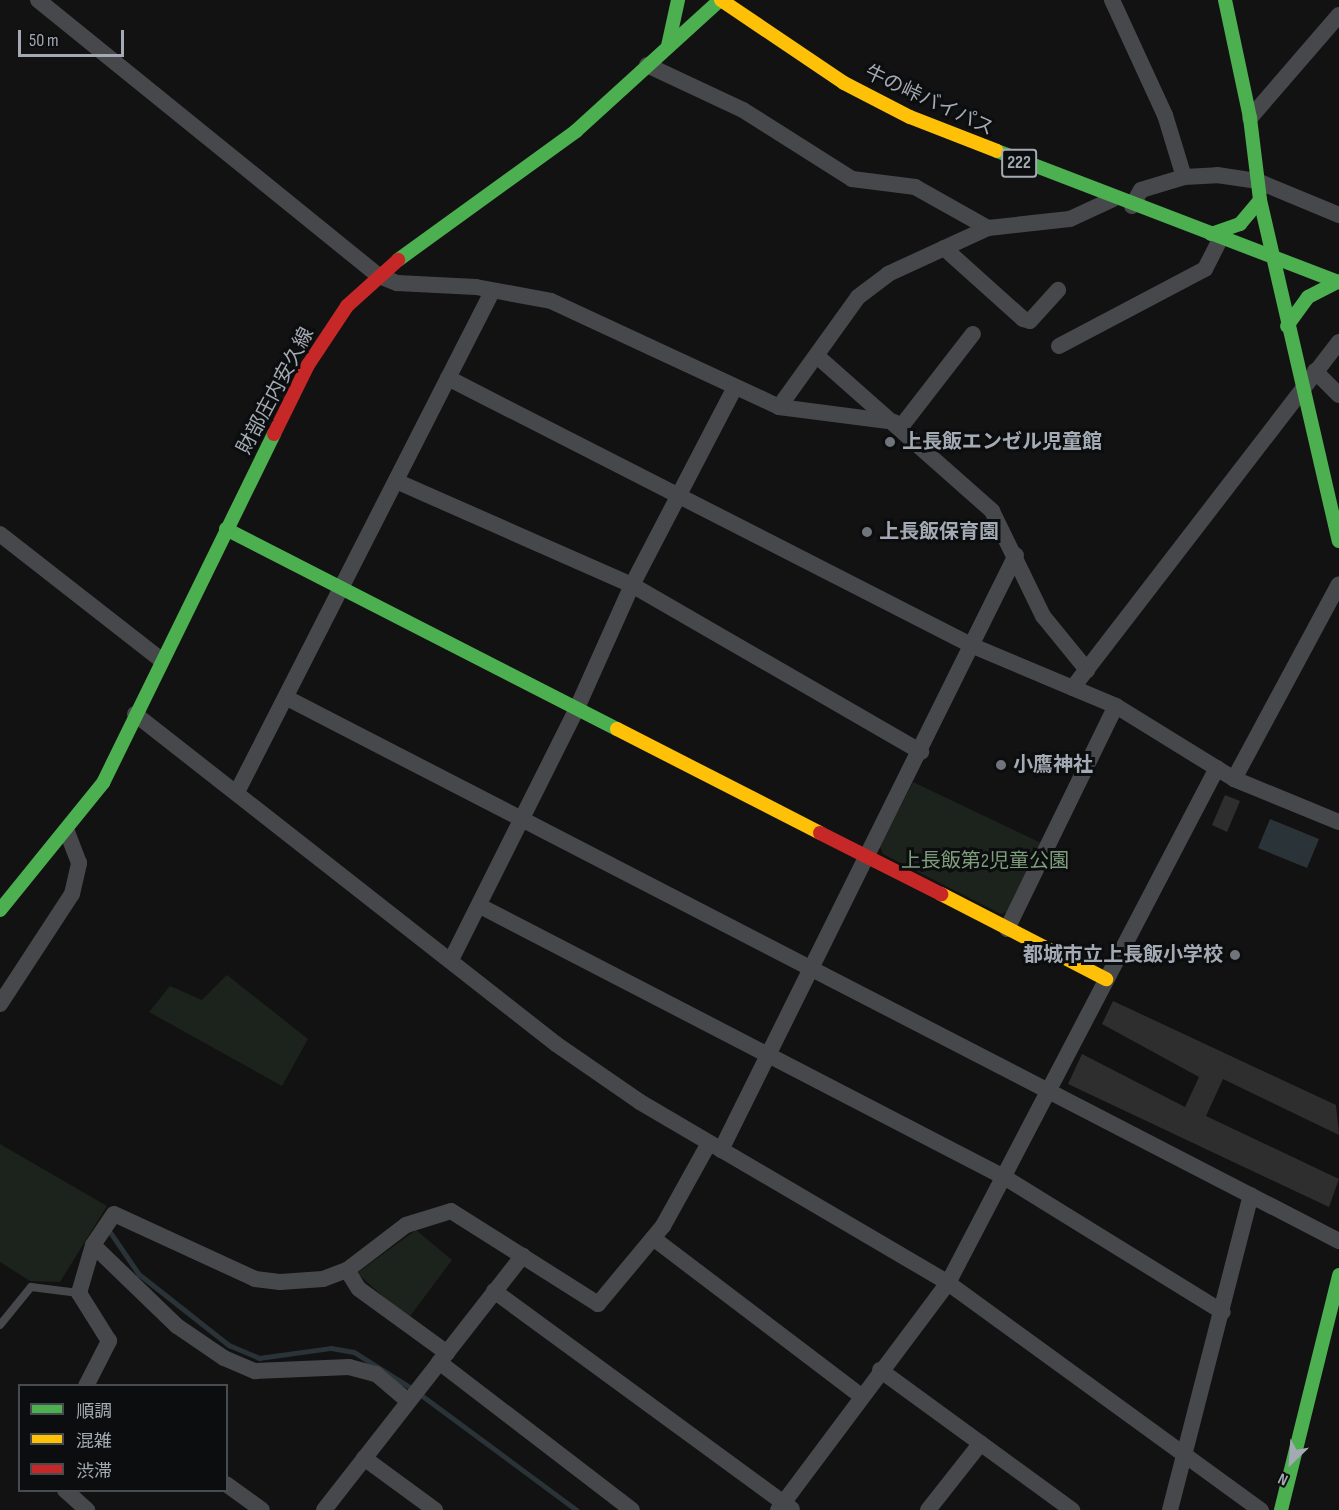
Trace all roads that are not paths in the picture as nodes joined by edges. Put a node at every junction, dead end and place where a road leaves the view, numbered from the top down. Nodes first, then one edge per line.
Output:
1 (38, 0) edge
2 (678, 0) edge
3 (720, 0) edge
4 (1112, 0) edge
5 (1225, 0) edge
6 (764, 10) dead end
7 (1339, 15) edge
8 (776, 40) junction
9 (668, 46) junction
10 (647, 65) junction
11 (1250, 118) junction
12 (1184, 177) junction
13 (1257, 181) junction
14 (1113, 199) junction
15 (1260, 200) junction
16 (1132, 206) junction
17 (1339, 215) edge
18 (988, 228) junction
19 (1216, 236) junction
20 (944, 248) junction
21 (1274, 257) junction
22 (377, 275) junction
23 (1338, 282) edge
24 (1058, 290) dead end
25 (492, 292) junction
26 (1287, 326) junction
27 (973, 334) dead end
28 (1339, 342) edge
29 (1059, 346) dead end
30 (817, 356) junction
31 (1315, 371) junction
32 (448, 378) junction
33 (1302, 386) junction
34 (734, 389) junction
35 (1339, 395) edge
36 (779, 407) junction
37 (897, 425) junction
38 (396, 481) junction
39 (677, 494) junction
40 (226, 529) junction
41 (0, 534) edge
42 (1339, 541) edge
43 (1016, 555) junction
44 (1339, 584) edge
45 (632, 585) junction
46 (342, 587) junction
47 (974, 646) junction
48 (161, 660) junction
49 (1087, 670) junction
50 (1073, 688) junction
51 (287, 698) junction
52 (1116, 706) junction
53 (577, 708) junction
54 (135, 714) junction
55 (921, 752) junction
56 (1217, 768) junction
57 (1234, 779) junction
58 (237, 792) junction
59 (522, 818) junction
60 (1339, 822) edge
61 (67, 832) junction
62 (870, 858) junction
63 (480, 906) junction
64 (0, 910) edge
65 (1007, 929) junction
66 (452, 958) junction
67 (814, 968) junction
68 (1106, 979) junction
69 (0, 1004) edge
70 (771, 1055) junction
71 (1050, 1090) junction
72 (715, 1146) junction
73 (1004, 1177) junction
74 (1251, 1195) junction
75 (653, 1238) junction
76 (1339, 1241) edge
77 (93, 1245) junction
78 (524, 1255) junction
79 (347, 1270) junction
80 (1339, 1275) edge
81 (948, 1283) junction
82 (494, 1291) junction
83 (79, 1293) junction
84 (1223, 1312) junction
85 (0, 1325) edge
86 (443, 1358) junction
87 (880, 1370) junction
88 (90, 1384) edge
89 (861, 1396) junction
90 (408, 1401) junction
91 (981, 1443) junction
92 (1186, 1455) junction
93 (364, 1458) junction
94 (228, 1485) edge
95 (66, 1492) edge
96 (785, 1508) edge
97 (87, 1510) edge
98 (262, 1510) edge
99 (324, 1510) edge
100 (435, 1510) edge
101 (632, 1510) edge
102 (928, 1510) edge
103 (1072, 1510) edge
104 (1170, 1510) edge
105 (1261, 1510) edge
106 (1281, 1510) edge

1 - 22 street
2 - 9 main road
3 - 8 main road, 牛の峠バイパス / 222
3 - 9 main road, 財部庄内安久線
4 - 12 street
5 - 11 main road
6 - 8 main road
7 - 11 street
8 - 14 main road, 牛の峠バイパス / 222
9 - 10 main road, 財部庄内安久線
10 - 18 street
10 - 22 main road, 財部庄内安久線
11 - 13 main road
12 - 13 street
12 - 16 street
13 - 15 main road
13 - 17 street
14 - 16 main road, 牛の峠バイパス / 222
14 - 18 street
15 - 19 main road
15 - 21 main road
16 - 19 main road, 牛の峠バイパス / 222
18 - 20 street
19 - 21 main road, 牛の峠バイパス / 222
19 - 29 street
20 - 24 street
20 - 30 street
21 - 23 main road, 牛の峠バイパス / 222
21 - 26 main road
22 - 25 street
22 - 40 main road, 財部庄内安久線
23 - 26 main road
25 - 32 street
25 - 34 street
26 - 33 main road
27 - 37 street
28 - 31 street
30 - 36 street
30 - 37 street
31 - 33 street
31 - 35 street
32 - 38 street
32 - 39 street
33 - 42 main road
33 - 49 street
34 - 36 street
34 - 39 street
36 - 37 street
37 - 43 street
38 - 45 street
38 - 46 street
39 - 45 street
39 - 47 street
40 - 46 main road
40 - 48 main road, 財部庄内安久線
41 - 48 street
43 - 47 street
43 - 49 street
44 - 57 street
45 - 53 street
45 - 55 street
46 - 51 street
46 - 53 main road
47 - 50 street
47 - 55 street
48 - 54 main road, 財部庄内安久線
49 - 50 street
50 - 52 street
51 - 58 street
51 - 59 street
52 - 56 street
52 - 65 street
53 - 59 street
53 - 62 main road
54 - 58 street
54 - 61 main road, 財部庄内安久線
55 - 62 street
56 - 57 street
56 - 68 street
57 - 60 street
58 - 66 street
59 - 63 street
59 - 67 street
61 - 64 main road, 財部庄内安久線
61 - 69 street
62 - 65 main road
62 - 67 street
63 - 66 street
63 - 70 street
65 - 68 main road
66 - 72 street
67 - 70 street
67 - 71 street
68 - 71 street
70 - 72 street
70 - 73 street
71 - 73 street
71 - 74 street
72 - 75 street
72 - 81 street
73 - 81 street
73 - 84 street
74 - 76 street
74 - 84 street
75 - 78 street
75 - 89 street
77 - 79 street
77 - 83 street
77 - 90 street
78 - 79 street
78 - 82 street
79 - 86 street
80 - 106 main road
81 - 87 street
81 - 92 street
82 - 86 street
82 - 96 street
83 - 85 lane
83 - 88 street
84 - 92 street
86 - 90 street
86 - 101 street
87 - 89 street
87 - 91 street
89 - 96 street
90 - 93 street
91 - 102 street
91 - 103 street
92 - 104 street
92 - 105 street
93 - 99 street
93 - 100 street
94 - 98 street
95 - 97 street

